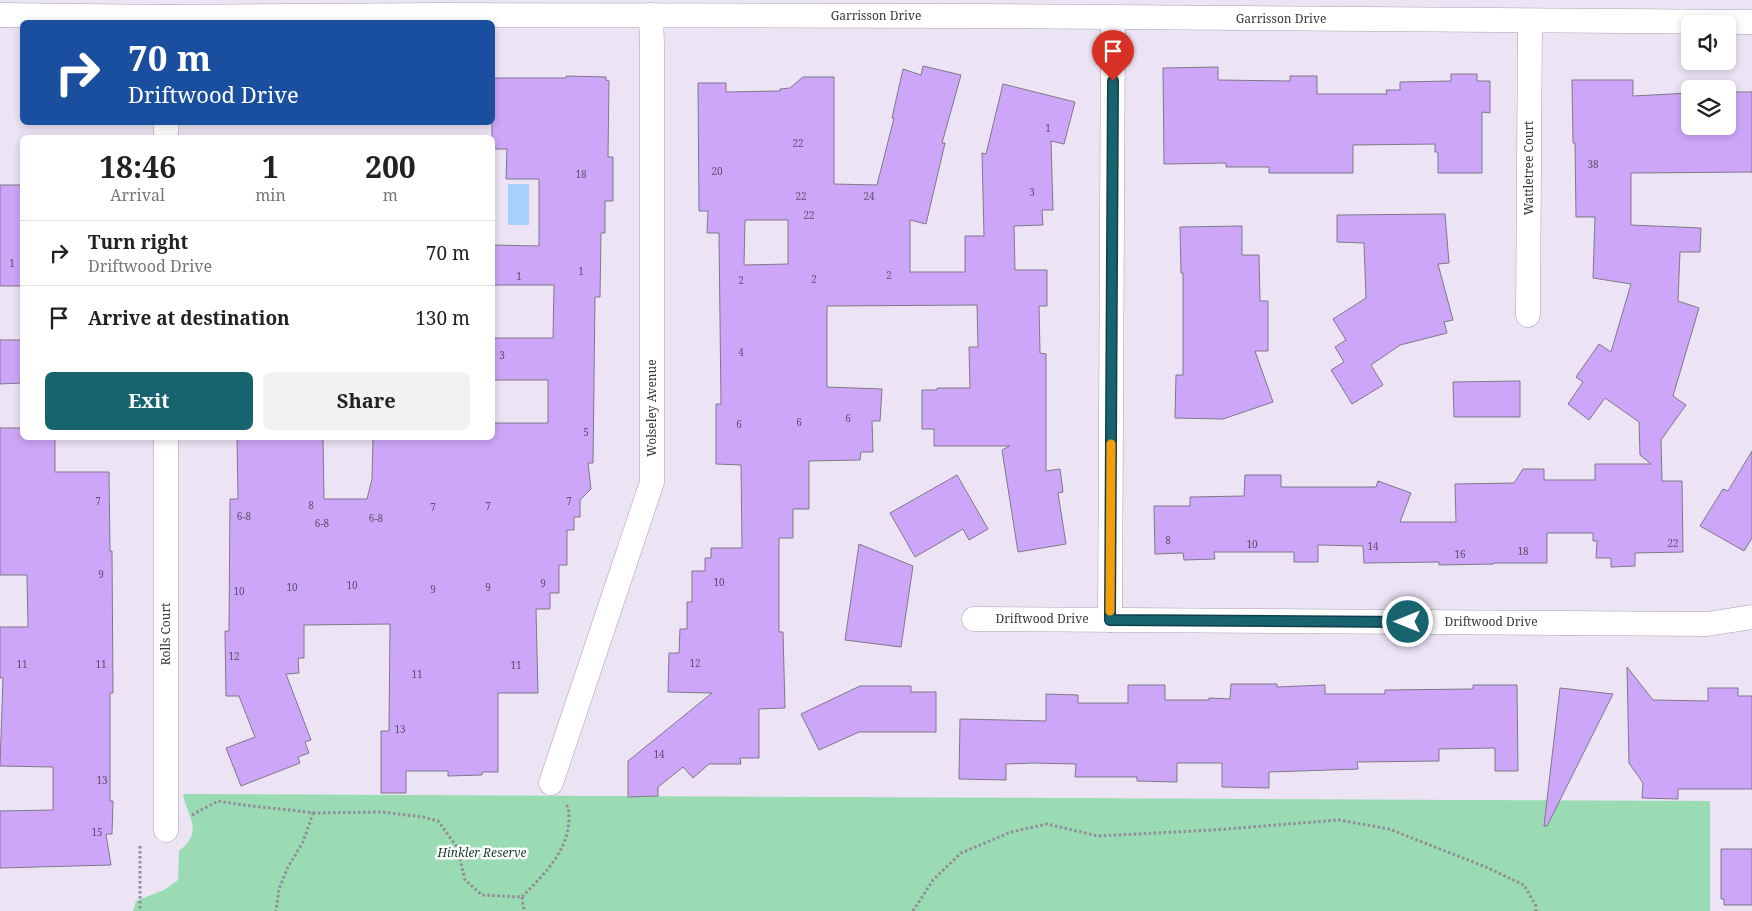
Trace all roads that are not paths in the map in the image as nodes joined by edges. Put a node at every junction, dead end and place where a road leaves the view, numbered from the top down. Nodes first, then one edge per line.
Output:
1 (0, 15) edge
2 (651, 16) junction
3 (1113, 18) junction
4 (166, 20) edge
5 (1530, 21) junction
6 (1752, 22) edge
7 (1528, 315) dead end
8 (166, 440) edge
9 (1752, 617) edge
10 (974, 619) dead end
11 (1110, 620) junction
12 (550, 783) road end
13 (166, 830) road end

1 - 4 street, Garrisson Drive
2 - 3 street, Garrisson Drive
2 - 4 street, Garrisson Drive
2 - 12 street, Wolseley Avenue
3 - 5 street, Garrisson Drive
3 - 11 street
5 - 6 street, Garrisson Drive
5 - 7 street, Wattletree Court
8 - 13 street, Rolls Court
9 - 11 street, Driftwood Drive
10 - 11 street, Driftwood Drive

